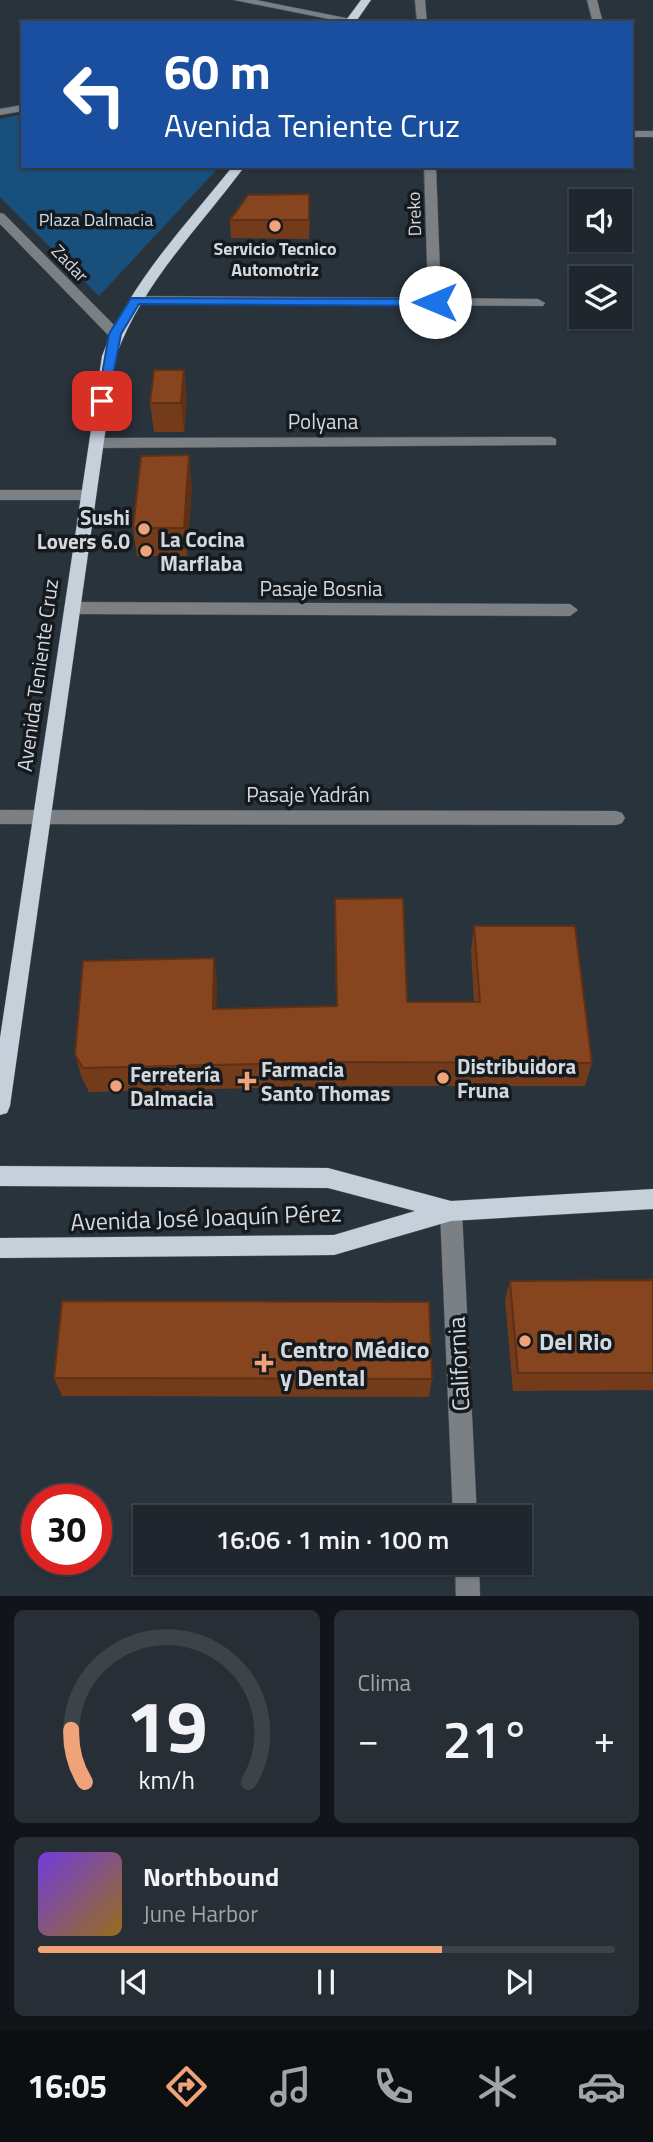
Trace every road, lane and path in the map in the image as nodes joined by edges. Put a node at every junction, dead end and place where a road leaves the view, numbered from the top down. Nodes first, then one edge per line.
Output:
1 (239, 0) edge
2 (366, 0) edge
3 (420, 0) edge
4 (592, 0) edge
5 (350, 21) edge
6 (422, 21) edge
7 (597, 21) edge
8 (21, 108) edge
9 (0, 112) edge
10 (633, 134) edge
11 (653, 134) edge
12 (237, 168) edge
13 (430, 168) edge
14 (0, 217) edge
15 (135, 300) junction
16 (435, 302) junction
17 (538, 303) dead end
18 (115, 334) junction
19 (551, 442) dead end
20 (96, 443) junction
21 (0, 495) edge
22 (88, 495) junction
23 (72, 608) junction
24 (570, 610) dead end
25 (0, 817) edge
26 (41, 817) junction
27 (616, 818) dead end
28 (0, 1106) edge
29 (0, 1176) edge
30 (653, 1199) edge
31 (451, 1210) junction
32 (0, 1248) edge
33 (464, 1505) edge
34 (467, 1575) edge
35 (468, 1596) edge

1 - 5 street
2 - 5 main road
3 - 6 street
4 - 7 street
8 - 9 street
10 - 11 street
12 - 15 main road, Avenida Teniente Cruz
13 - 16 street, Dreko
14 - 18 street, Zadar
15 - 16 street
15 - 18 main road, Avenida Teniente Cruz
16 - 17 street
18 - 20 main road, Avenida Teniente Cruz
19 - 20 street, Polyana
20 - 22 main road, Avenida Teniente Cruz
21 - 22 street
22 - 23 main road, Avenida Teniente Cruz
23 - 24 street, Pasaje Bosnia
23 - 26 main road, Avenida Teniente Cruz
25 - 26 street, Pasaje Yadrán
26 - 27 street, Pasaje Yadrán
26 - 28 main road, Avenida Teniente Cruz
29 - 31 main road, Avenida José Joaquín Pérez
30 - 31 main road, Avenida José Joaquín Pérez
31 - 32 main road, Avenida José Joaquín Pérez
31 - 33 street, California
34 - 35 street

